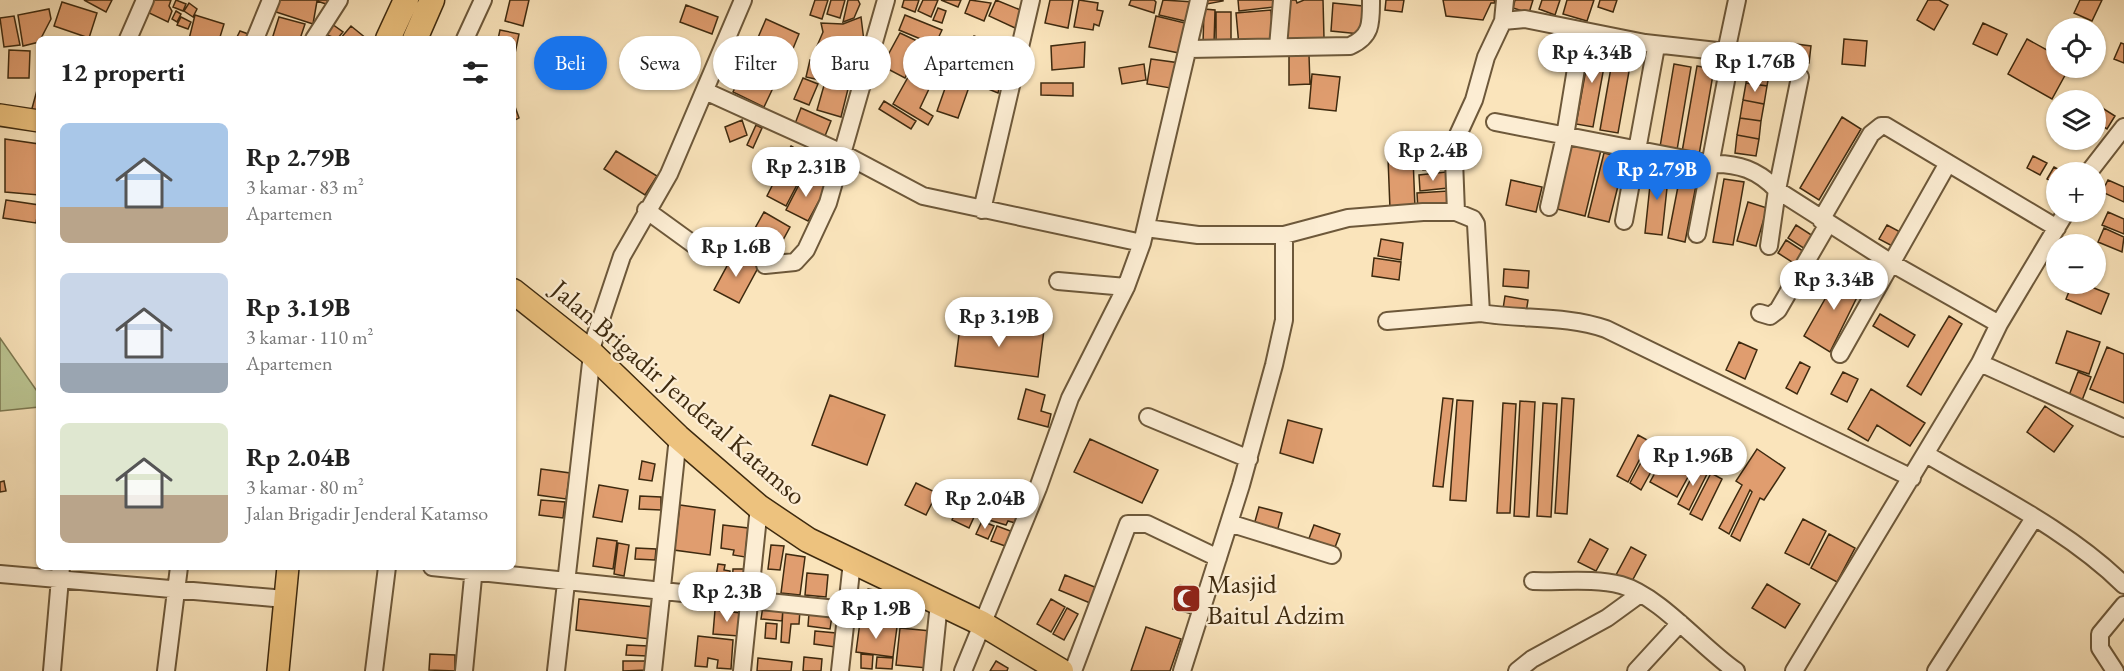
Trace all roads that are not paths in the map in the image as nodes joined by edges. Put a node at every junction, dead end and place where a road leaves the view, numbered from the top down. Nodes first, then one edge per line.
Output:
1 (146, 0) edge
2 (271, 0) edge
3 (339, 0) edge
4 (406, 0) edge
5 (432, 0) edge
6 (483, 0) edge
7 (743, 0) edge
8 (886, 0) edge
9 (1031, 0) edge
10 (1199, 0) edge
11 (1282, 0) edge
12 (1371, 0) edge
13 (1506, 0) edge
14 (1737, 0) edge
15 (1503, 21) junction
16 (129, 36) edge
17 (256, 36) edge
18 (316, 36) edge
19 (389, 36) edge
20 (416, 36) edge
21 (466, 36) edge
22 (1581, 38) dead end
23 (1278, 47) junction
24 (1189, 49) junction
25 (1655, 52) dead end
26 (1729, 65) dead end
27 (1800, 77) dead end
28 (705, 91) junction
29 (0, 115) edge
30 (36, 120) edge
31 (1495, 122) dead end
32 (2124, 127) edge
33 (1565, 136) junction
34 (1636, 150) junction
35 (840, 152) junction
36 (2097, 162) edge
37 (1948, 163) junction
38 (1711, 164) junction
39 (1776, 190) junction
40 (1549, 207) dead end
41 (646, 210) junction
42 (982, 210) junction
43 (1456, 212) junction
44 (1624, 221) dead end
45 (1825, 222) junction
46 (2061, 222) edge
47 (2057, 228) junction
48 (1697, 234) dead end
49 (1284, 235) junction
50 (1144, 236) junction
51 (1769, 246) dead end
52 (697, 247) dead end
53 (1893, 264) junction
54 (765, 266) dead end
55 (1058, 281) dead end
56 (1126, 287) junction
57 (516, 293) edge
58 (1481, 313) junction
59 (1760, 314) dead end
60 (1387, 321) dead end
61 (2000, 324) junction
62 (591, 353) junction
63 (1840, 354) dead end
64 (1980, 363) junction
65 (1148, 417) dead end
66 (2124, 428) edge
67 (678, 437) junction
68 (1926, 454) junction
69 (1249, 459) junction
70 (1912, 478) junction
71 (759, 507) junction
72 (2034, 518) junction
73 (1229, 523) junction
74 (1332, 555) dead end
75 (1218, 558) junction
76 (852, 562) junction
77 (179, 570) edge
78 (288, 570) edge
79 (387, 570) edge
80 (474, 570) edge
81 (482, 570) edge
82 (61, 573) edge
83 (0, 574) edge
84 (565, 581) junction
85 (1533, 581) dead end
86 (2124, 585) edge
87 (176, 591) junction
88 (661, 591) junction
89 (1640, 594) junction
90 (749, 598) junction
91 (285, 599) junction
92 (939, 603) junction
93 (2124, 605) edge
94 (846, 610) junction
95 (981, 623) junction
96 (1680, 623) junction
97 (1714, 665) edge
98 (52, 671) edge
99 (166, 671) edge
100 (278, 671) edge
101 (374, 671) edge
102 (464, 671) edge
103 (556, 671) edge
104 (653, 671) edge
105 (742, 671) edge
106 (840, 671) edge
107 (932, 671) edge
108 (963, 671) edge
109 (1061, 671) edge
110 (1073, 671) edge
111 (1182, 671) edge
112 (1517, 671) edge
113 (1636, 671) edge
114 (1736, 671) edge
115 (1794, 671) edge
116 (1936, 671) edge
117 (2115, 671) edge

1 - 16 street
2 - 17 street
3 - 18 street
4 - 19 highway
5 - 20 highway
6 - 21 street
7 - 28 street
8 - 35 street
9 - 42 street
10 - 24 street
11 - 23 street
12 - 23 street
13 - 15 street
14 - 15 street
15 - 43 street
22 - 33 street
23 - 24 street
24 - 50 street
25 - 34 street
26 - 38 street
27 - 39 street
28 - 35 street
28 - 41 street
29 - 30 main road
31 - 33 street
32 - 36 street
33 - 34 street
33 - 40 street
34 - 38 street
34 - 44 street
35 - 42 street
35 - 54 street
37 - 45 street
37 - 47 street
37 - 53 street
38 - 39 street
38 - 48 street
39 - 45 street
39 - 51 street
41 - 52 street
41 - 62 street
42 - 50 street
43 - 49 street
43 - 58 street
45 - 53 street
45 - 59 street
46 - 47 street
47 - 61 street
49 - 50 street
49 - 69 street
50 - 56 street
53 - 61 street
53 - 63 street
55 - 56 street
56 - 95 street
57 - 62 highway, Jalan Brigadir Jenderal Katamso
58 - 60 street
58 - 70 street
61 - 64 street
62 - 67 highway, Jalan Brigadir Jenderal Katamso
62 - 84 street
64 - 66 street
64 - 68 street
65 - 69 street
67 - 71 highway, Jalan Brigadir Jenderal Katamso
67 - 88 street
68 - 70 street
68 - 72 street
69 - 73 street
70 - 115 street
71 - 76 highway, Jalan Brigadir Jenderal Katamso
71 - 90 street
72 - 86 street
72 - 116 street
73 - 74 street
73 - 75 street
75 - 110 street
75 - 111 street
76 - 92 highway, Jalan Brigadir Jenderal Katamso
76 - 94 street
77 - 87 street
78 - 91 main road
79 - 101 street
80 - 102 street
81 - 84 street
82 - 83 street
82 - 87 street
82 - 98 street
84 - 88 street
84 - 103 street
85 - 89 street
87 - 91 street
87 - 99 street
88 - 90 street
88 - 104 street
89 - 96 street
89 - 112 street
90 - 94 street
90 - 105 street
91 - 100 main road
92 - 95 highway, Jalan Brigadir Jenderal Katamso
92 - 107 street
93 - 117 street
94 - 106 street
95 - 108 street
95 - 109 highway, Jalan Brigadir Jenderal Katamso
96 - 97 street
96 - 113 street
97 - 114 street

